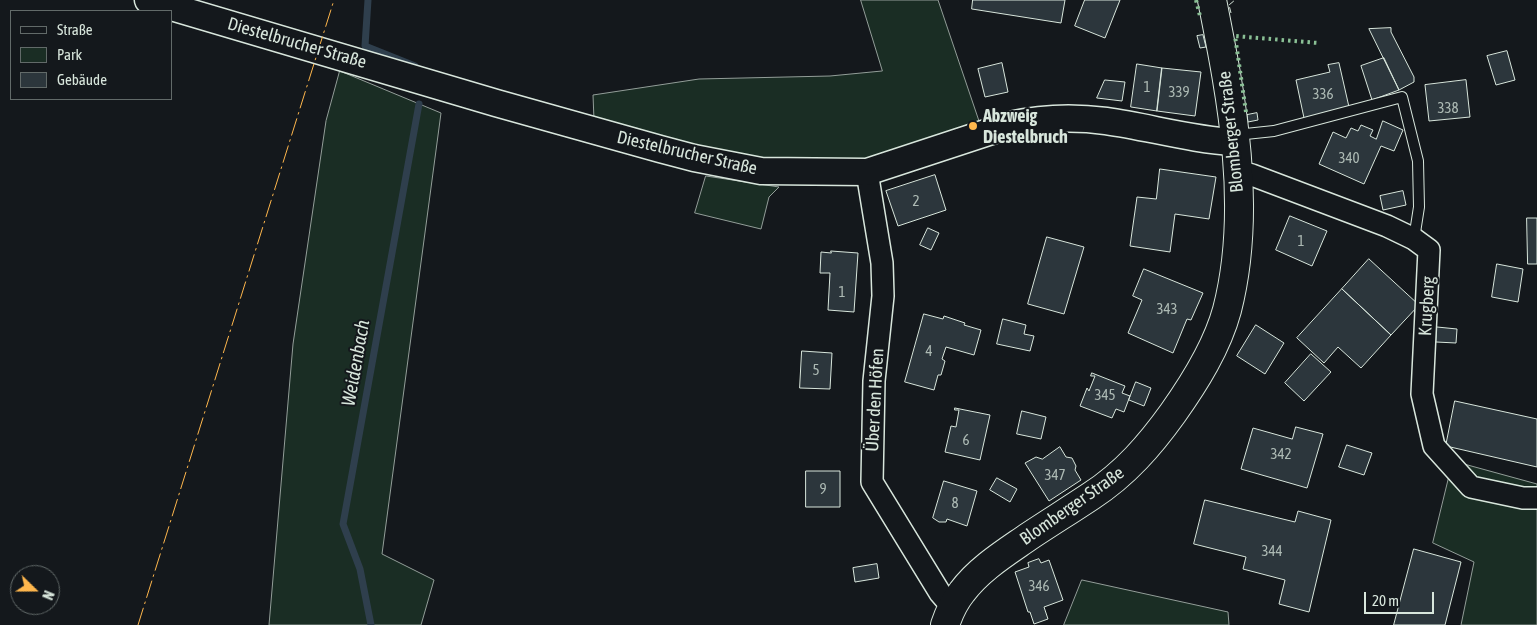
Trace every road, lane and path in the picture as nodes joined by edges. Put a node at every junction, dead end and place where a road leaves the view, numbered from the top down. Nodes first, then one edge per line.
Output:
1 (148, 0) edge
2 (1212, 0) edge
3 (1235, 139) junction
4 (1237, 171) junction
5 (867, 172) junction
6 (1414, 239) junction
7 (1537, 498) edge
8 (948, 616) edge

1 - 5 street, Diestelbrucher Straße
2 - 3 main road, Blomberger Straße
3 - 4 main road, Blomberger Straße
3 - 5 street, Diestelbrucher Straße
3 - 6 lane
4 - 6 street, Krugberg
4 - 8 main road, Blomberger Straße
5 - 8 street, Über den Höfen
6 - 7 street, Krugberg

